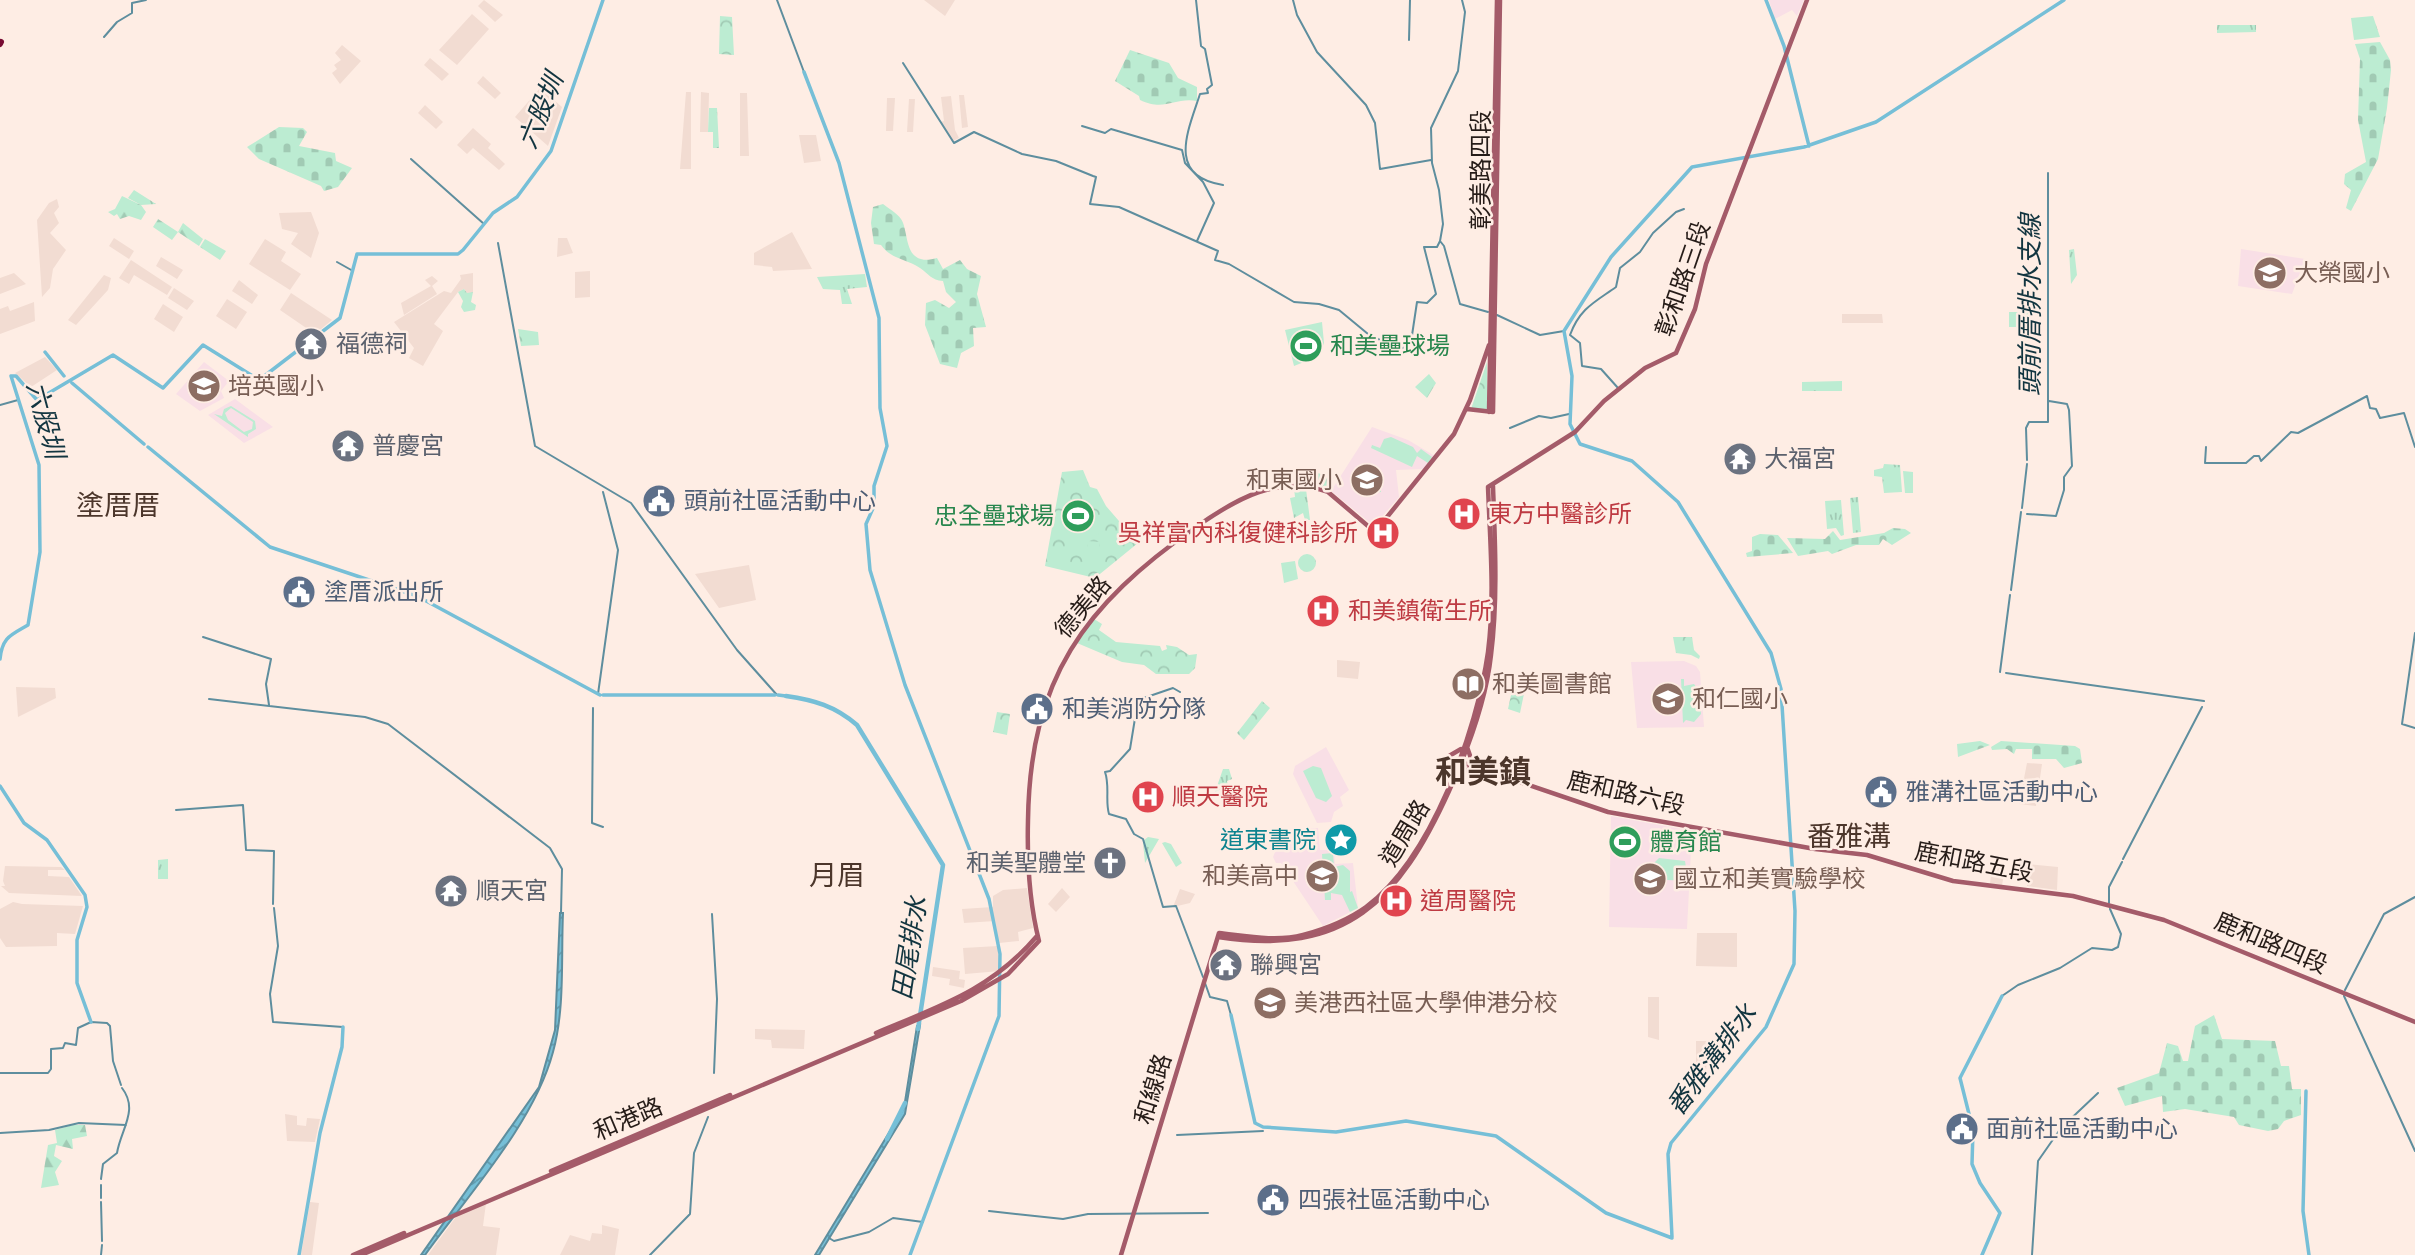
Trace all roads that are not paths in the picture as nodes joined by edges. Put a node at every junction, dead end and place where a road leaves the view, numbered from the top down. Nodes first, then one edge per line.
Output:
1 (1499, 0) edge
2 (1807, 0) edge
3 (1491, 341) junction
4 (1467, 409) junction
5 (1490, 486) joint
6 (1464, 748) junction
7 (1449, 756) dead end
8 (1459, 762) junction
9 (1474, 767) junction
10 (1456, 774) junction
11 (1790, 845) joint
12 (2109, 907) joint
13 (1218, 935) junction
14 (1039, 938) joint
15 (2415, 1022) edge
16 (453, 1213) junction
17 (353, 1255) edge
18 (361, 1255) edge
19 (1121, 1255) edge

1 - 3 main road, 彰美路四段
2 - 5 main road, 彰和路三段
3 - 4 main road
3 - 4 main road
4 - 14 main road, 德美路
5 - 6 main road, 道周路
6 - 7 main road
6 - 8 main road, 道周路
6 - 9 main road
8 - 9 main road, 鹿和路六段
8 - 10 main road, 道周路
8 - 13 main road, 道周路
9 - 10 main road
9 - 11 main road, 鹿和路六段
10 - 13 main road, 道周路
11 - 12 main road, 鹿和路五段
12 - 15 main road, 鹿和路四段
13 - 19 main road, 和線路
14 - 16 main road, 和港路
16 - 17 main road, 和港路
16 - 18 main road, 和港路

